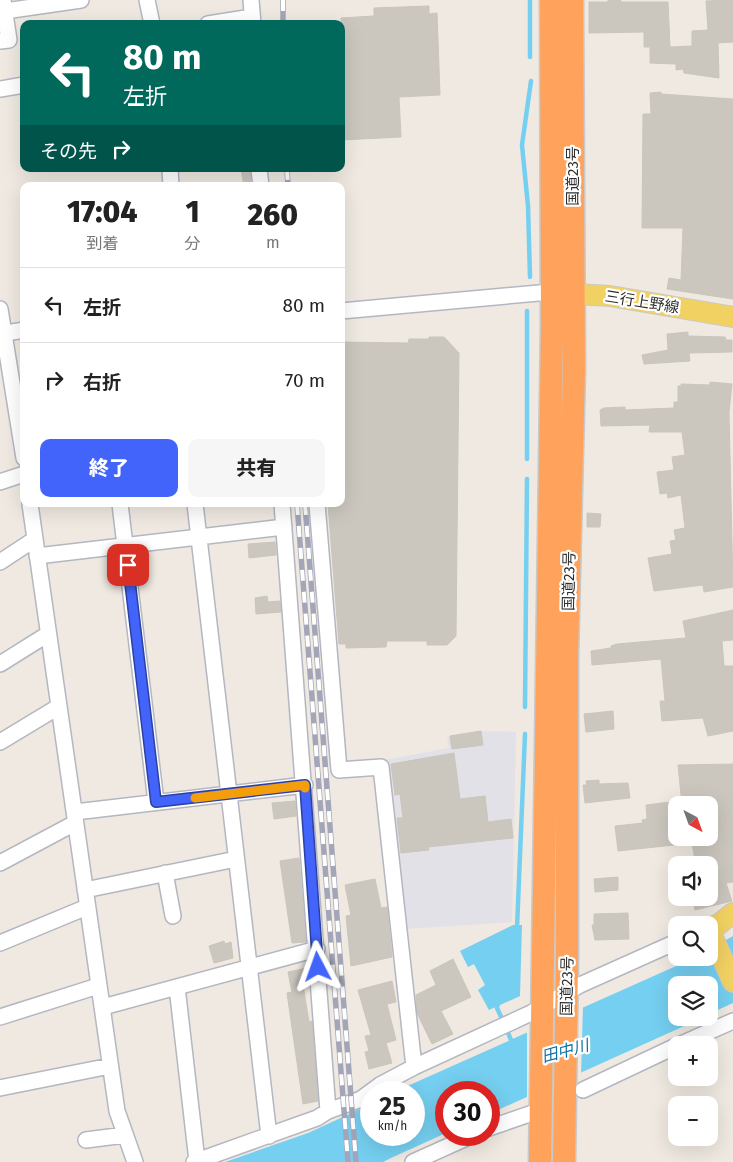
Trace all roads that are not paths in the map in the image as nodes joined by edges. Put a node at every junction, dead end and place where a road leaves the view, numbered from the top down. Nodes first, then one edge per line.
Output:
1 (81, 0) edge
2 (148, 0) edge
3 (251, 0) edge
4 (551, 0) edge
5 (572, 0) edge
6 (4, 5) edge
7 (151, 20) edge
8 (252, 20) edge
9 (0, 41) edge
10 (20, 86) edge
11 (0, 89) edge
12 (550, 292) junction
13 (574, 293) junction
14 (0, 309) edge
15 (345, 311) edge
16 (733, 317) edge
17 (20, 331) edge
18 (2, 333) edge
19 (20, 435) edge
20 (20, 475) edge
21 (0, 482) edge
22 (30, 507) edge
23 (120, 507) edge
24 (195, 507) edge
25 (282, 507) edge
26 (317, 507) edge
27 (284, 527) junction
28 (198, 537) junction
29 (34, 538) junction
30 (125, 545) junction
31 (37, 556) junction
32 (0, 562) edge
33 (48, 634) junction
34 (0, 664) edge
35 (58, 707) junction
36 (0, 742) edge
37 (305, 785) junction
38 (229, 794) junction
39 (156, 802) junction
40 (75, 817) junction
41 (236, 859) junction
42 (0, 863) edge
43 (165, 872) junction
44 (85, 890) junction
45 (87, 907) junction
46 (733, 912) edge
47 (173, 916) dead end
48 (718, 925) edge
49 (0, 943) edge
50 (668, 946) edge
51 (317, 949) junction
52 (718, 949) edge
53 (249, 967) junction
54 (733, 982) edge
55 (98, 986) junction
56 (177, 987) junction
57 (566, 997) junction
58 (103, 1008) junction
59 (543, 1009) junction
60 (0, 1017) edge
61 (733, 1021) edge
62 (699, 1036) edge
63 (668, 1050) edge
64 (110, 1066) junction
65 (414, 1067) junction
66 (0, 1088) edge
67 (575, 1092) junction
68 (542, 1107) junction
69 (328, 1111) junction
70 (500, 1124) edge
71 (125, 1136) junction
72 (269, 1136) junction
73 (86, 1140) dead end
74 (452, 1146) edge
75 (431, 1158) edge
76 (135, 1162) edge
77 (196, 1162) edge
78 (413, 1162) edge
79 (540, 1162) edge
80 (564, 1162) edge

1 - 6 street
2 - 7 street
3 - 8 street
4 - 12 highway, 国道23号
5 - 13 highway, 国道23号
6 - 9 street
10 - 11 street
12 - 13 main road, 三行上野線
12 - 15 street
12 - 59 highway, 国道23号
13 - 16 main road, 三行上野線
13 - 57 highway, 国道23号
14 - 18 street
17 - 18 street
18 - 19 street
20 - 21 street
22 - 29 street
23 - 30 street
24 - 28 street
25 - 27 street
26 - 65 street
27 - 28 street
27 - 37 street
28 - 30 street
28 - 38 street
29 - 31 street
29 - 32 street
30 - 31 street
30 - 39 street
31 - 33 street
33 - 34 street
33 - 35 street
35 - 36 street
35 - 40 street
37 - 38 street
37 - 51 street
38 - 39 street
38 - 41 street
39 - 40 street
40 - 42 street
40 - 44 street
41 - 43 street
41 - 53 street
43 - 44 street
43 - 47 street
44 - 45 street
45 - 49 street
45 - 55 street
46 - 48 main road
50 - 57 street
51 - 53 street
51 - 69 street
52 - 54 main road
53 - 56 street
53 - 72 street
55 - 58 street
55 - 60 street
56 - 58 street
56 - 77 street
57 - 59 street
57 - 67 highway, 国道23号
58 - 64 street
59 - 65 street
59 - 68 highway, 国道23号
61 - 62 street
63 - 67 street
64 - 66 street
64 - 71 street
65 - 69 street
67 - 80 highway, 国道23号
68 - 70 street
68 - 79 highway, 国道23号
69 - 72 street
71 - 73 street
71 - 76 street
72 - 77 street
74 - 75 street
75 - 78 street

